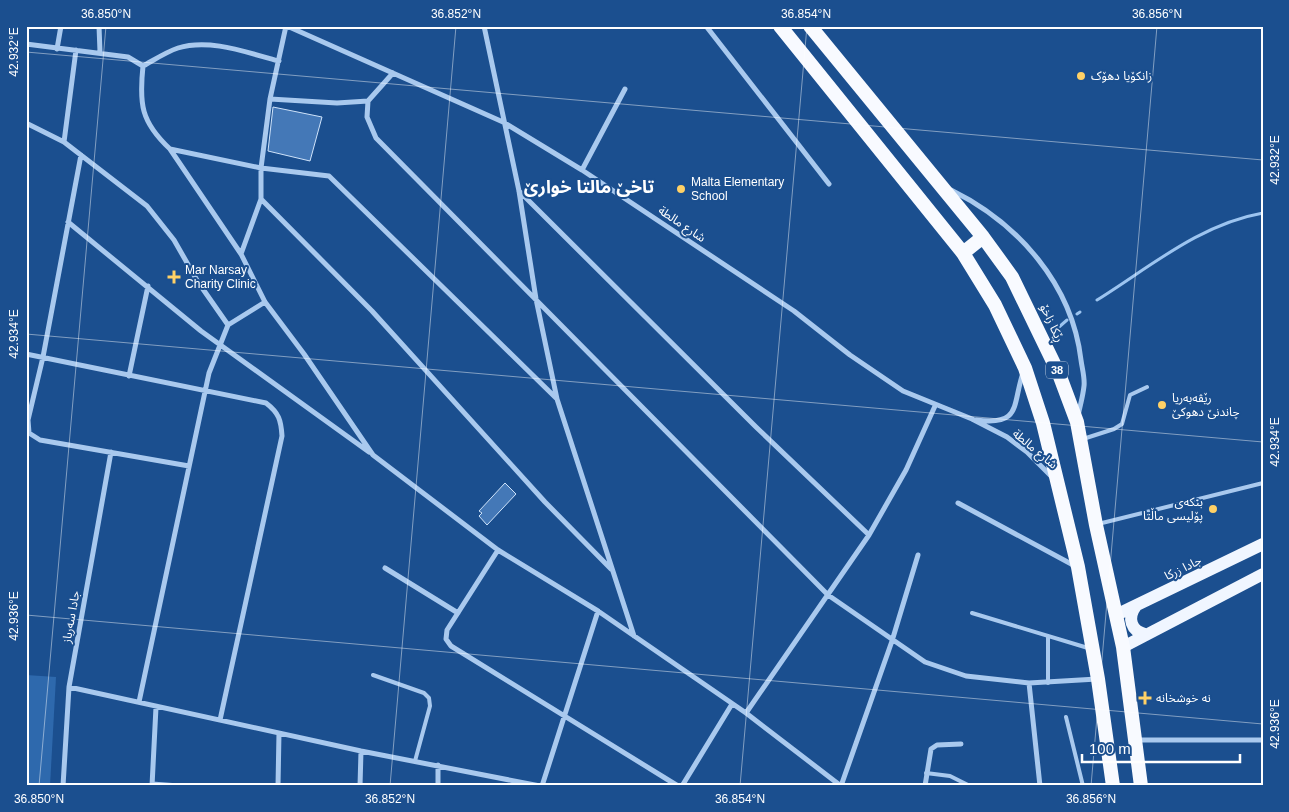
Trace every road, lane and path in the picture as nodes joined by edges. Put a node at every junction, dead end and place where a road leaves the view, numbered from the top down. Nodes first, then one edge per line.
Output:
1 (61, 26) edge
2 (99, 26) edge
3 (287, 26) edge
4 (484, 26) edge
5 (706, 26) edge
6 (780, 26) edge
7 (810, 26) edge
8 (26, 44) edge
9 (57, 49) junction
10 (76, 50) junction
11 (100, 52) junction
12 (279, 61) junction
13 (143, 66) junction
14 (393, 73) junction
15 (625, 89) dead end
16 (270, 99) junction
17 (368, 101) junction
18 (503, 122) junction
19 (26, 123) edge
20 (64, 142) junction
21 (170, 149) junction
22 (81, 155) junction
23 (261, 168) junction
24 (582, 170) junction
25 (937, 183) junction
26 (829, 184) dead end
27 (519, 191) junction
28 (261, 199) junction
29 (68, 222) junction
30 (983, 237) junction
31 (962, 252) junction
32 (241, 254) junction
33 (148, 286) junction
34 (536, 299) junction
35 (265, 302) junction
36 (228, 325) junction
37 (221, 346) junction
38 (26, 354) edge
39 (43, 357) junction
40 (1025, 368) junction
41 (129, 376) junction
42 (1147, 387) dead end
43 (206, 392) junction
44 (557, 398) junction
45 (935, 406) junction
46 (972, 419) junction
47 (1077, 422) junction
48 (1081, 440) junction
49 (111, 452) junction
50 (373, 454) junction
51 (189, 466) junction
52 (1058, 482) junction
53 (1263, 483) edge
54 (958, 503) dead end
55 (1096, 525) junction
56 (869, 535) junction
57 (1263, 544) edge
58 (498, 550) junction
59 (918, 555) dead end
60 (1078, 567) junction
61 (385, 568) dead end
62 (613, 572) junction
63 (1263, 574) edge
64 (828, 595) junction
65 (1136, 606) junction
66 (598, 611) junction
67 (458, 613) junction
68 (972, 613) dead end
69 (1116, 615) junction
70 (1145, 634) junction
71 (1048, 636) junction
72 (635, 637) junction
73 (892, 641) junction
74 (1123, 647) junction
75 (1093, 649) junction
76 (372, 675) dead end
77 (1098, 679) junction
78 (1029, 683) junction
79 (1048, 683) junction
80 (69, 687) junction
81 (139, 702) junction
82 (732, 704) junction
83 (156, 707) junction
84 (746, 713) junction
85 (565, 714) junction
86 (1066, 718) dead end
87 (220, 720) junction
88 (279, 733) junction
89 (1136, 740) junction
90 (1263, 740) edge
91 (961, 744) dead end
92 (361, 751) junction
93 (415, 761) junction
94 (438, 765) junction
95 (926, 773) junction
96 (152, 785) edge
97 (63, 786) edge
98 (179, 786) edge
99 (278, 786) edge
100 (360, 786) edge
101 (438, 786) edge
102 (541, 786) edge
103 (680, 786) edge
104 (841, 786) edge
105 (925, 786) edge
106 (970, 786) edge
107 (1040, 786) edge
108 (1083, 786) edge
109 (1113, 786) edge
110 (1140, 786) edge

1 - 9 street
2 - 11 street
3 - 12 street
3 - 14 street, شارع مالطة
4 - 18 street
5 - 26 street
6 - 31 highway, 38
7 - 25 highway, ڕێکا زاخۆ / 38
8 - 9 street
9 - 10 street
10 - 11 street
10 - 20 street
11 - 13 street
12 - 13 street
12 - 16 street
13 - 21 street
14 - 17 street
14 - 18 street, شارع مالطة
15 - 24 street
16 - 17 street
16 - 23 street
17 - 34 street
18 - 24 street, شارع مالطة
18 - 27 street
19 - 20 street
20 - 22 street
21 - 23 street
21 - 32 street
22 - 29 street
22 - 36 street
23 - 28 street
23 - 44 street
24 - 45 street, شارع مالطة
25 - 30 highway, ڕێکا زاخۆ / 38
25 - 47 street
27 - 34 street
27 - 56 street
28 - 32 street
28 - 62 street
29 - 33 street
29 - 39 street
30 - 31 highway
30 - 47 highway, ڕێکا زاخۆ / 38
31 - 40 highway, 38
32 - 35 street
33 - 37 street
33 - 41 street
34 - 44 street
34 - 64 street
35 - 36 street
35 - 50 street
36 - 37 street
37 - 43 street
37 - 50 street
38 - 39 street
39 - 41 street
39 - 49 street
40 - 46 street, شارع مالطة
40 - 52 highway, 38
41 - 43 street
42 - 48 lane
43 - 51 street
43 - 87 street
44 - 62 street
45 - 46 street, شارع مالطة
45 - 56 street
46 - 52 street, شارع مالطة
47 - 48 highway, ڕێکا زاخۆ / 38
48 - 55 highway, ڕێکا زاخۆ / 38
49 - 51 street
49 - 80 street, جادا سەرباز
50 - 58 street
51 - 81 street
52 - 60 highway, 38
53 - 55 lane
54 - 60 street
55 - 69 highway, ڕێکا زاخۆ / 38
56 - 64 street
57 - 65 main road, جادا زرکا
58 - 66 street
58 - 67 street
59 - 73 street
60 - 75 highway, 38
61 - 67 street
62 - 72 street
63 - 70 main road
64 - 73 street
64 - 84 street
65 - 69 main road, جادا زرکا
65 - 70 main road
66 - 72 street
66 - 85 street
67 - 85 street
68 - 71 lane
69 - 74 highway, ڕێکا زاخۆ / 38
70 - 74 main road
71 - 75 lane
71 - 79 lane
72 - 82 street
73 - 78 street
73 - 104 street
74 - 89 highway, ڕێکا زاخۆ / 38
75 - 77 highway, 38
76 - 93 lane
77 - 79 street
77 - 109 highway, 38
78 - 79 street
78 - 107 street
80 - 81 street
80 - 97 street, جادا سەرباز
81 - 83 street
82 - 84 street
82 - 103 street
83 - 87 street
83 - 96 street
84 - 104 street
85 - 102 street
85 - 103 street
86 - 108 lane
87 - 88 street
88 - 92 street
88 - 99 street
89 - 90 street
89 - 110 highway, ڕێکا زاخۆ / 38
91 - 95 street
92 - 93 street
92 - 100 street
93 - 94 street
94 - 101 street
94 - 102 street
95 - 105 street
95 - 106 lane
96 - 98 street

